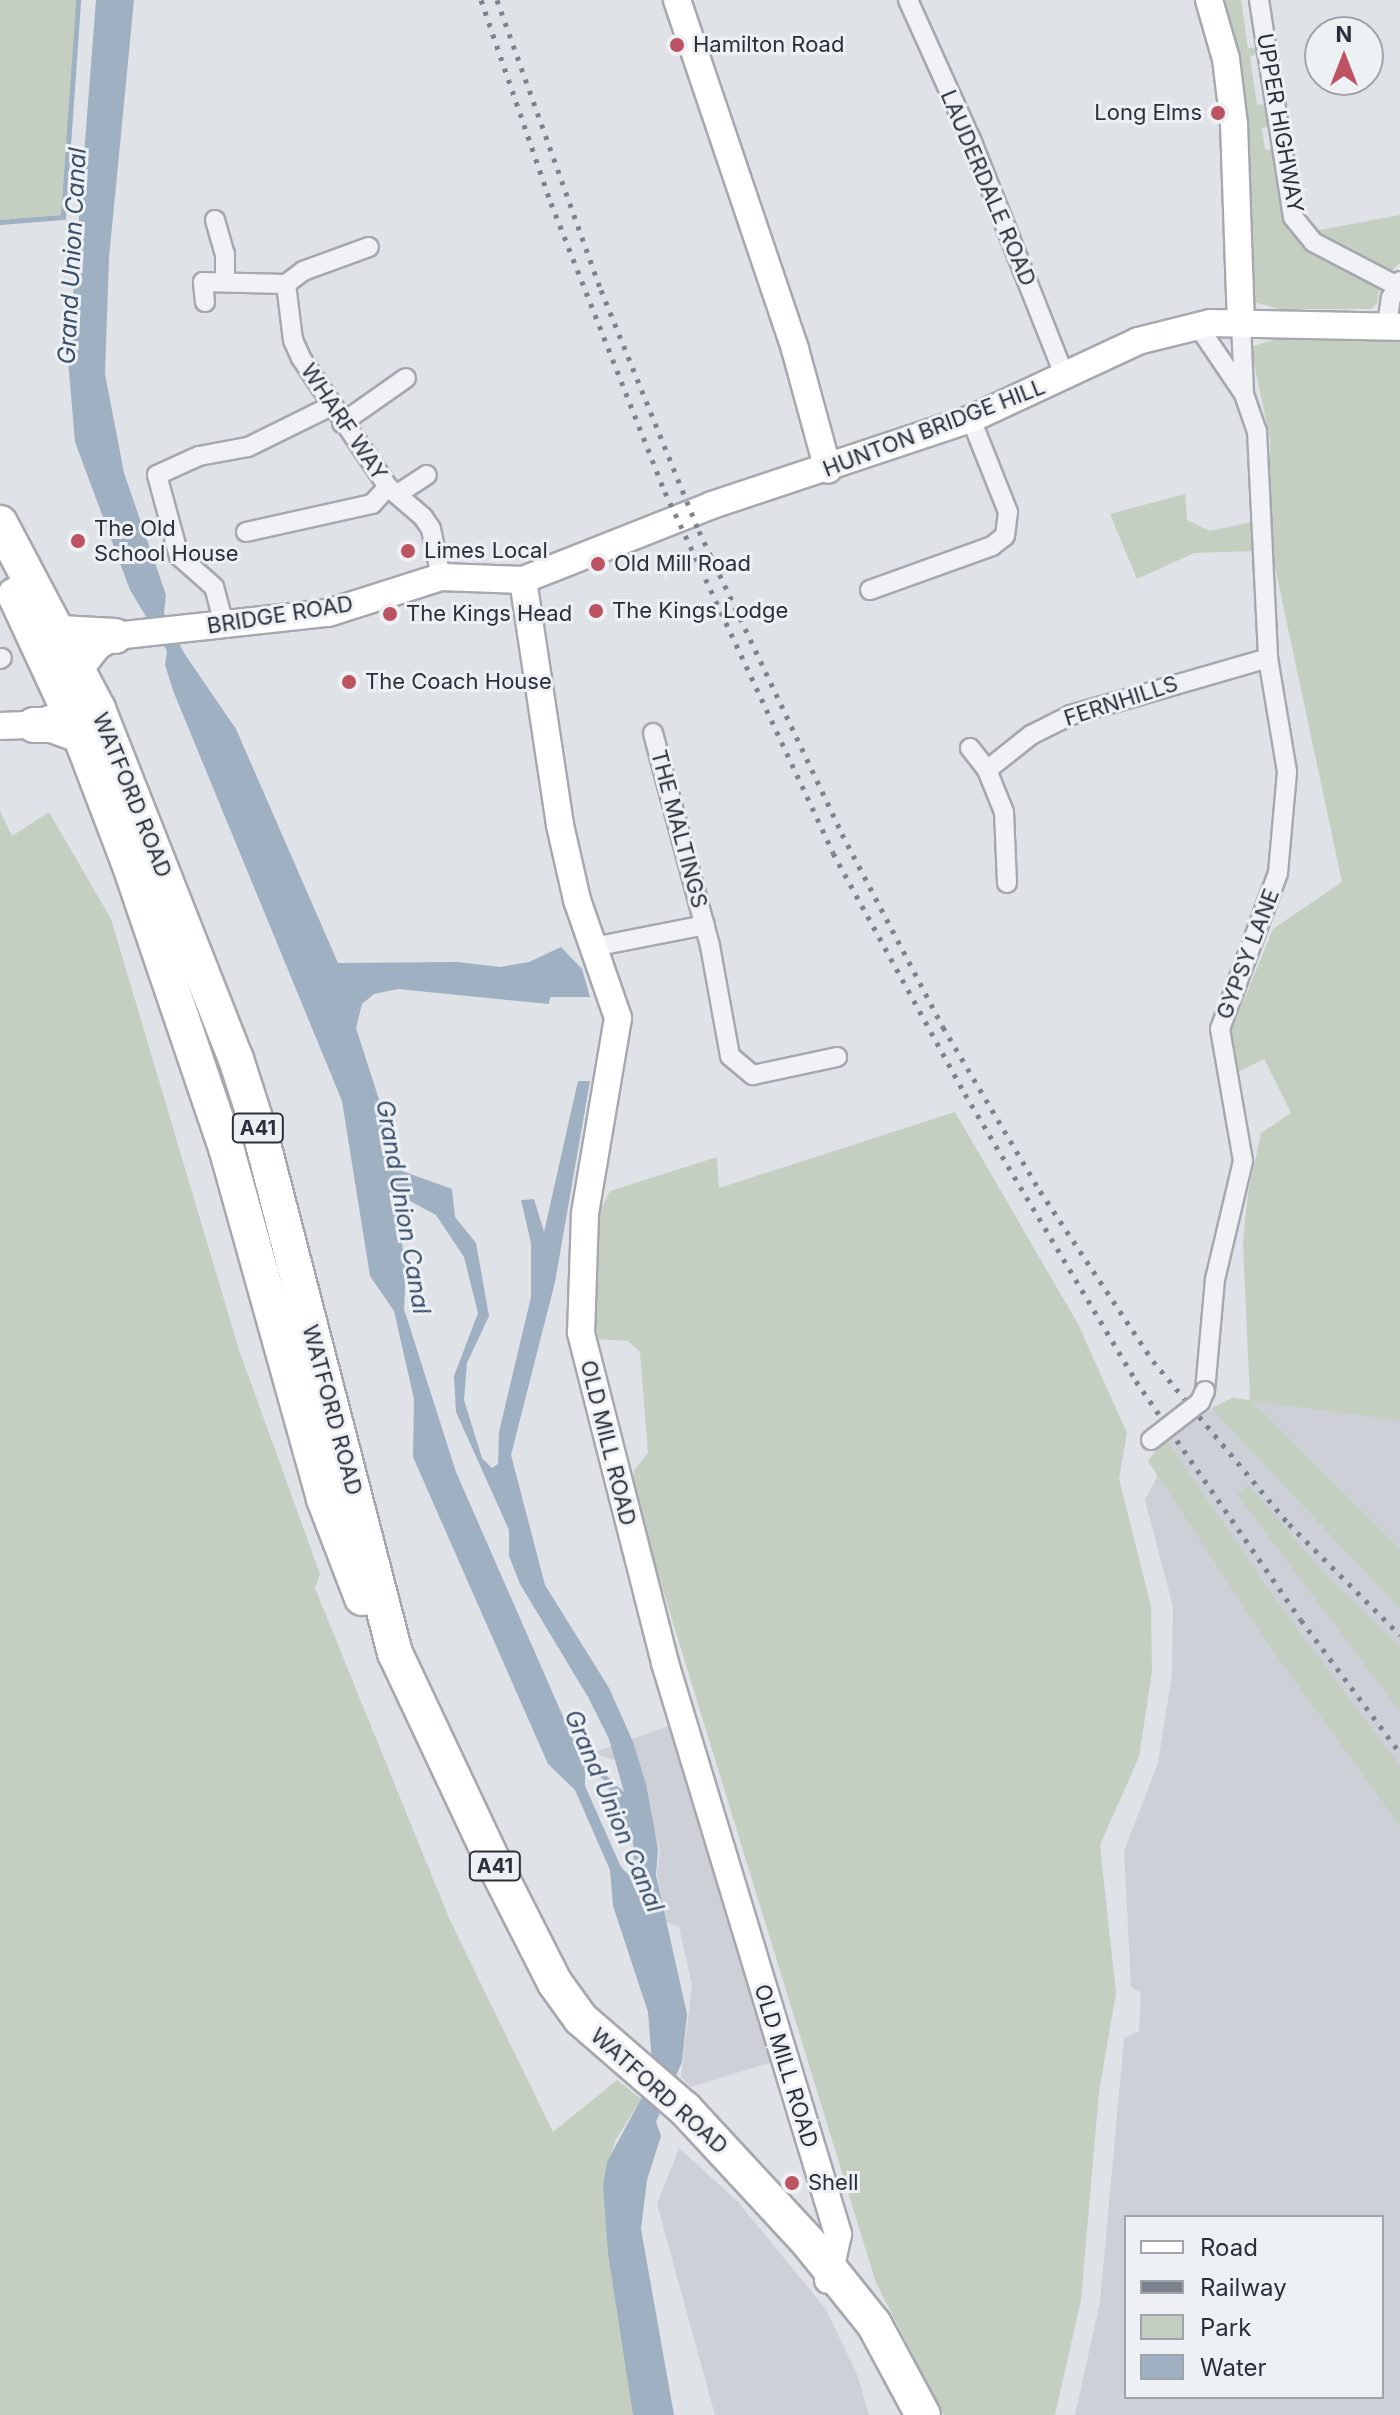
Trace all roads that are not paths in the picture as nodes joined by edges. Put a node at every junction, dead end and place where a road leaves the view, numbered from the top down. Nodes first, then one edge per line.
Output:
1 (677, 0) edge
2 (908, 0) edge
3 (1209, 0) edge
4 (1259, 0) edge
5 (215, 220) dead end
6 (369, 247) dead end
7 (225, 280) junction
8 (1398, 283) edge
9 (286, 284) junction
10 (205, 302) dead end
11 (1241, 322) junction
12 (1198, 326) junction
13 (1394, 326) edge
14 (1065, 377) junction
15 (406, 378) dead end
16 (1244, 394) junction
17 (331, 406) junction
18 (971, 419) junction
19 (342, 423) junction
20 (828, 470) junction
21 (427, 475) dead end
22 (393, 490) junction
23 (0, 523) edge
24 (246, 532) dead end
25 (0, 567) edge
26 (441, 577) junction
27 (523, 580) junction
28 (870, 590) dead end
29 (224, 624) junction
30 (60, 633) junction
31 (129, 636) junction
32 (1268, 658) junction
33 (75, 699) junction
34 (19, 725) edge
35 (653, 733) dead end
36 (970, 748) dead end
37 (987, 770) junction
38 (1007, 883) dead end
39 (705, 925) junction
40 (593, 947) junction
41 (837, 1057) dead end
42 (1151, 1440) dead end
43 (395, 1653) junction
44 (828, 2280) junction
45 (901, 2415) edge
46 (923, 2415) edge

1 - 20 street
2 - 14 street, LAUDERDALE ROAD
3 - 11 street, UPPER HIGHWAY
4 - 8 street, UPPER HIGHWAY
5 - 7 street
6 - 9 street
7 - 9 street
7 - 10 street
8 - 13 street
9 - 17 street, WHARF WAY
11 - 12 street, HUNTON BRIDGE HILL
11 - 13 street, HUNTON BRIDGE HILL
11 - 16 street, GYPSY LANE
12 - 14 street, HUNTON BRIDGE HILL
12 - 16 street, GYPSY LANE
14 - 18 street, HUNTON BRIDGE HILL
15 - 19 street
16 - 32 street, GYPSY LANE
17 - 19 street, WHARF WAY
17 - 29 street
18 - 20 street, HUNTON BRIDGE HILL
18 - 28 street
19 - 22 street, WHARF WAY
20 - 27 street, HUNTON BRIDGE HILL
21 - 22 street
22 - 24 street
22 - 26 street, WHARF WAY
23 - 30 highway, WATFORD ROAD / A41
25 - 33 highway, WATFORD ROAD / A41
26 - 27 street, BRIDGE ROAD
26 - 29 street, BRIDGE ROAD
27 - 40 street, OLD MILL ROAD
29 - 31 street, BRIDGE ROAD
30 - 31 highway
30 - 33 highway, WATFORD ROAD / A41
31 - 33 street
32 - 37 street, FERNHILLS
32 - 42 street, GYPSY LANE, bridge
33 - 34 highway
33 - 43 highway, WATFORD ROAD / A41
33 - 43 highway, WATFORD ROAD / A41
35 - 39 street, THE MALTINGS
36 - 37 street
37 - 38 street
39 - 40 street, THE MALTINGS
39 - 41 street, THE MALTINGS
40 - 44 street, OLD MILL ROAD
43 - 44 highway, WATFORD ROAD / A41
44 - 45 highway, A41
44 - 46 highway, A41

